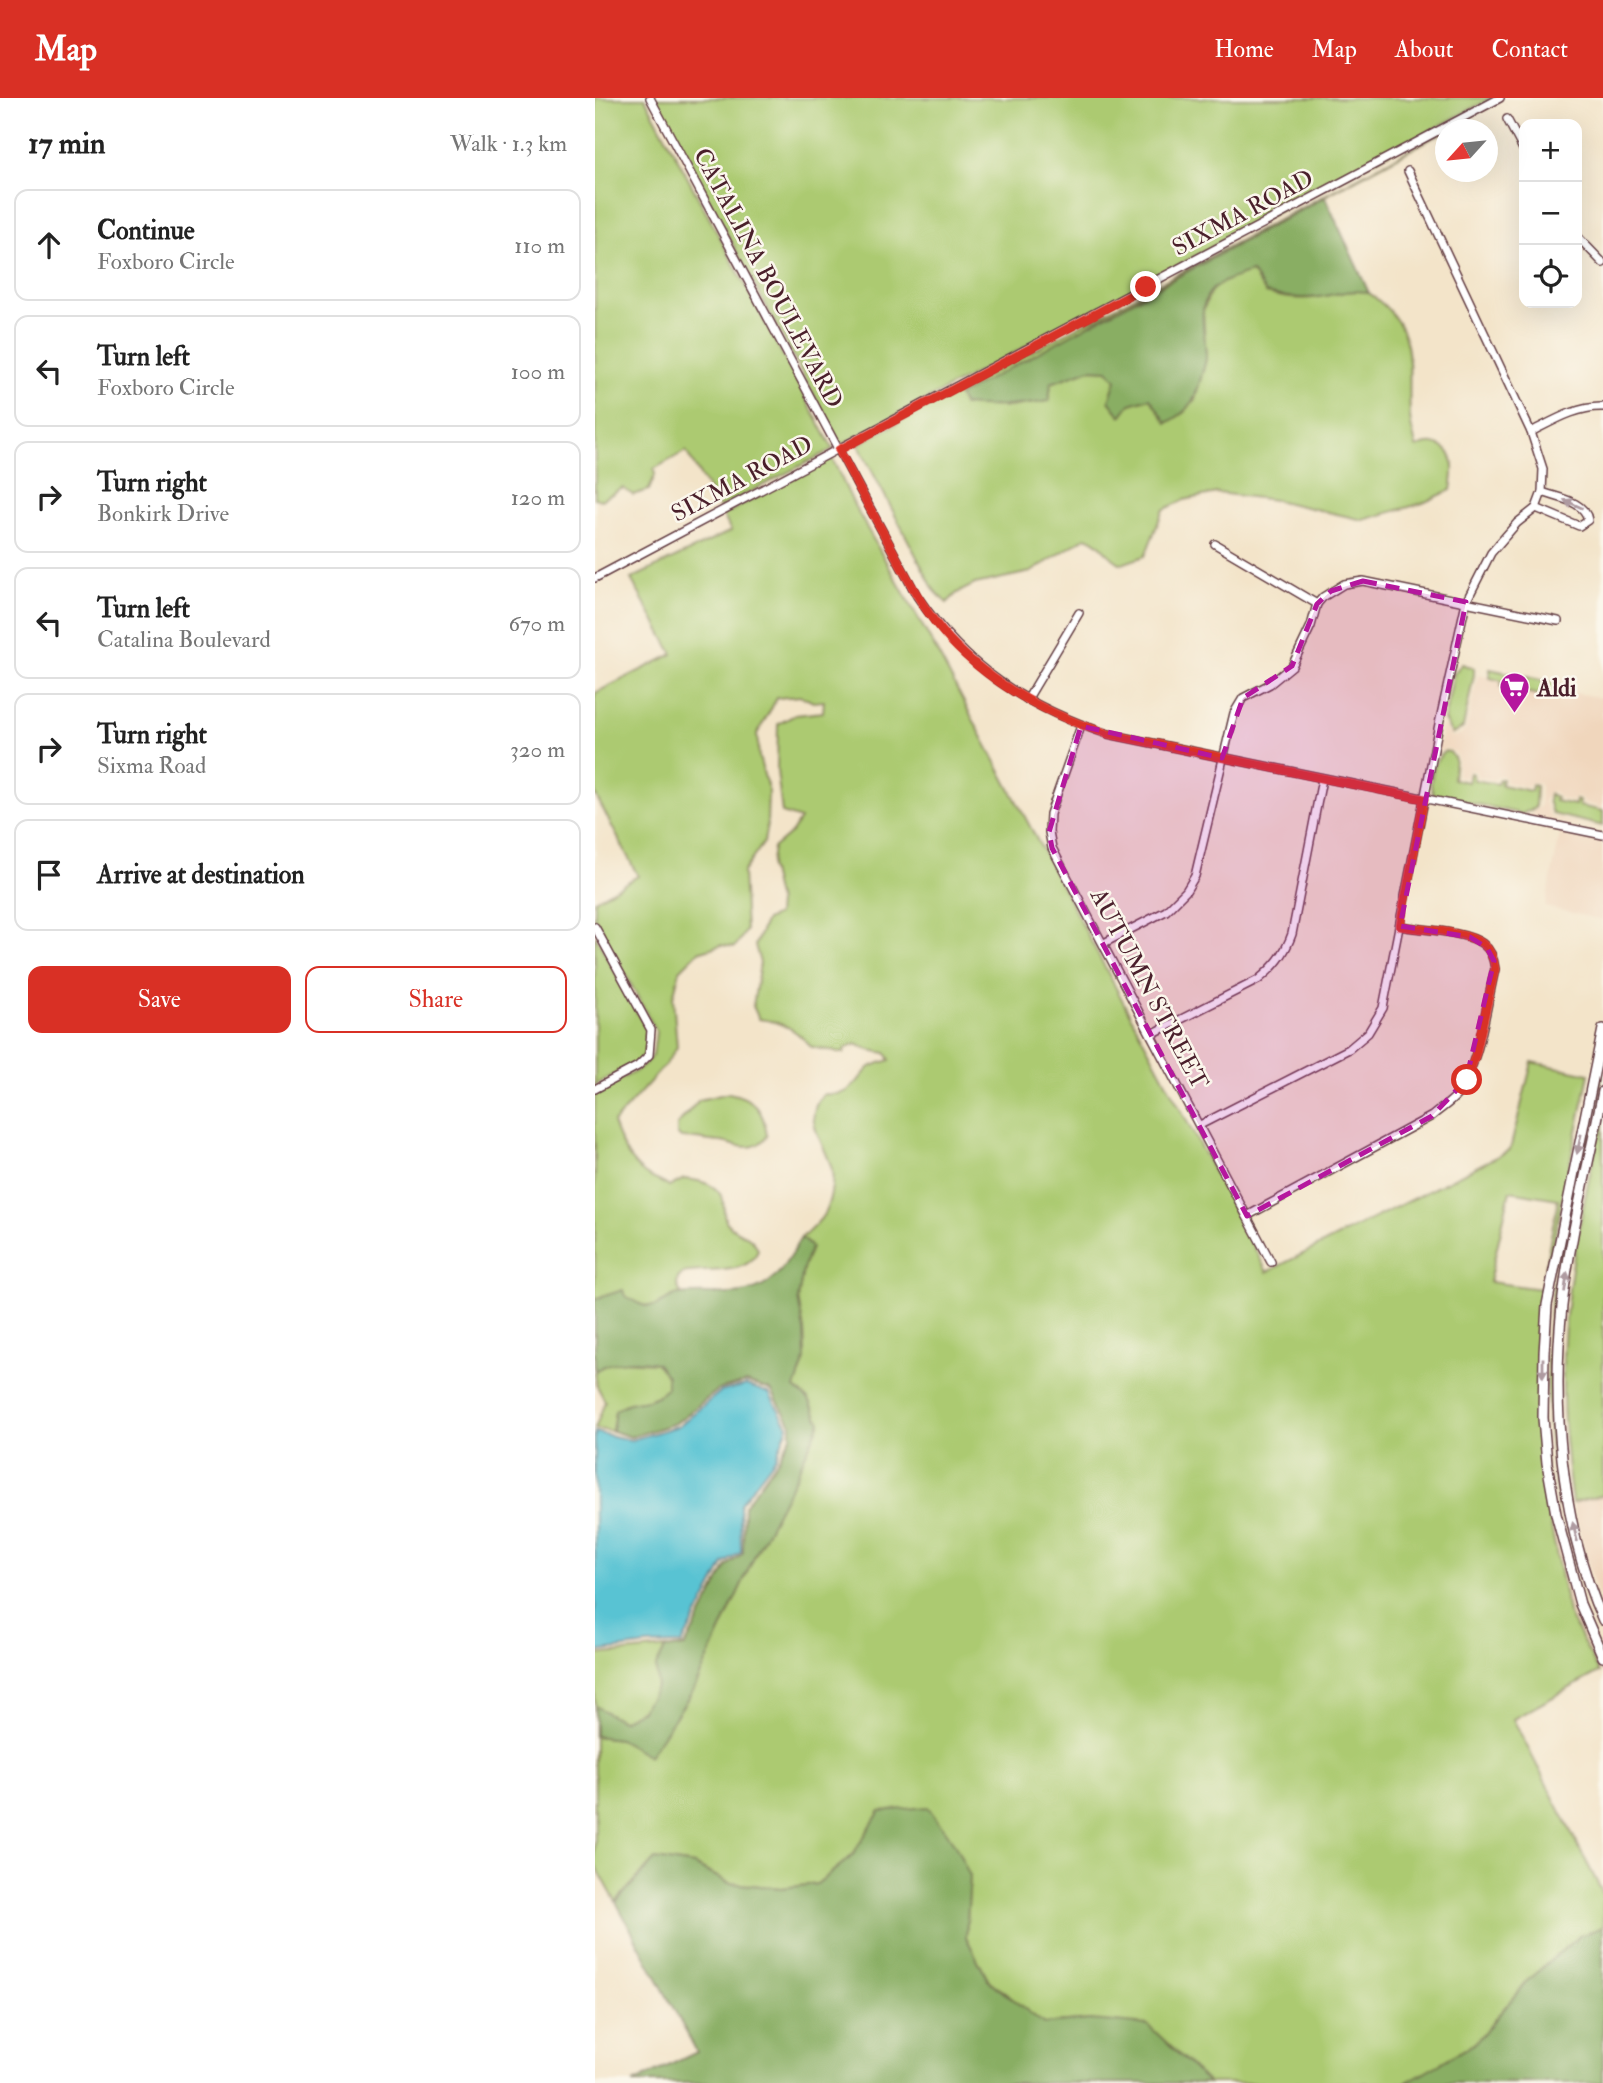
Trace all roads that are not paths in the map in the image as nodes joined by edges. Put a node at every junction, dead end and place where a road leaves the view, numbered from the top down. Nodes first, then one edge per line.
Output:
1 (650, 98) edge
2 (1500, 98) edge
3 (1507, 119) dead end
4 (1519, 142) edge
5 (1408, 171) dead end
6 (1582, 241) edge
7 (1603, 263) edge
8 (1603, 407) edge
9 (1531, 432) junction
10 (839, 450) junction
11 (1542, 492) junction
12 (1536, 508) junction
13 (1215, 544) dead end
14 (595, 578) edge
15 (1466, 602) junction
16 (1317, 604) junction
17 (1079, 613) dead end
18 (1558, 621) dead end
19 (1027, 700) junction
20 (1081, 726) junction
21 (1222, 758) junction
22 (1322, 779) junction
23 (1424, 799) junction
24 (1603, 835) edge
25 (595, 926) edge
26 (1400, 926) junction
27 (1104, 943) junction
28 (1603, 1029) edge
29 (1152, 1034) junction
30 (595, 1089) edge
31 (1603, 1091) edge
32 (1199, 1125) junction
33 (1247, 1216) junction
34 (1271, 1262) dead end
35 (1603, 1620) edge
36 (1602, 1654) edge

1 - 10 street, CATALINA BOULEVARD
2 - 10 street, SIXMA ROAD
3 - 4 street
5 - 9 street
6 - 7 street
8 - 9 street
9 - 11 street
10 - 14 street, SIXMA ROAD
10 - 19 street, CATALINA BOULEVARD
11 - 12 street
12 -> 11 street
12 - 15 street
13 - 16 street
15 - 16 street
15 - 18 street
15 - 23 street
16 - 21 street
17 - 19 street
19 - 20 street, CATALINA BOULEVARD
20 - 21 street, CATALINA BOULEVARD
20 - 27 street, AUTUMN STREET
21 - 22 street, CATALINA BOULEVARD
21 - 27 street
22 - 23 street, CATALINA BOULEVARD
22 - 29 street
23 - 24 street, CATALINA BOULEVARD
23 - 26 street
25 - 30 street
26 - 32 street
26 - 33 street
27 - 29 street, AUTUMN STREET
28 -> 36 main road
29 - 32 street, AUTUMN STREET
35 -> 31 main road
32 - 33 street, AUTUMN STREET
33 - 34 street, AUTUMN STREET

